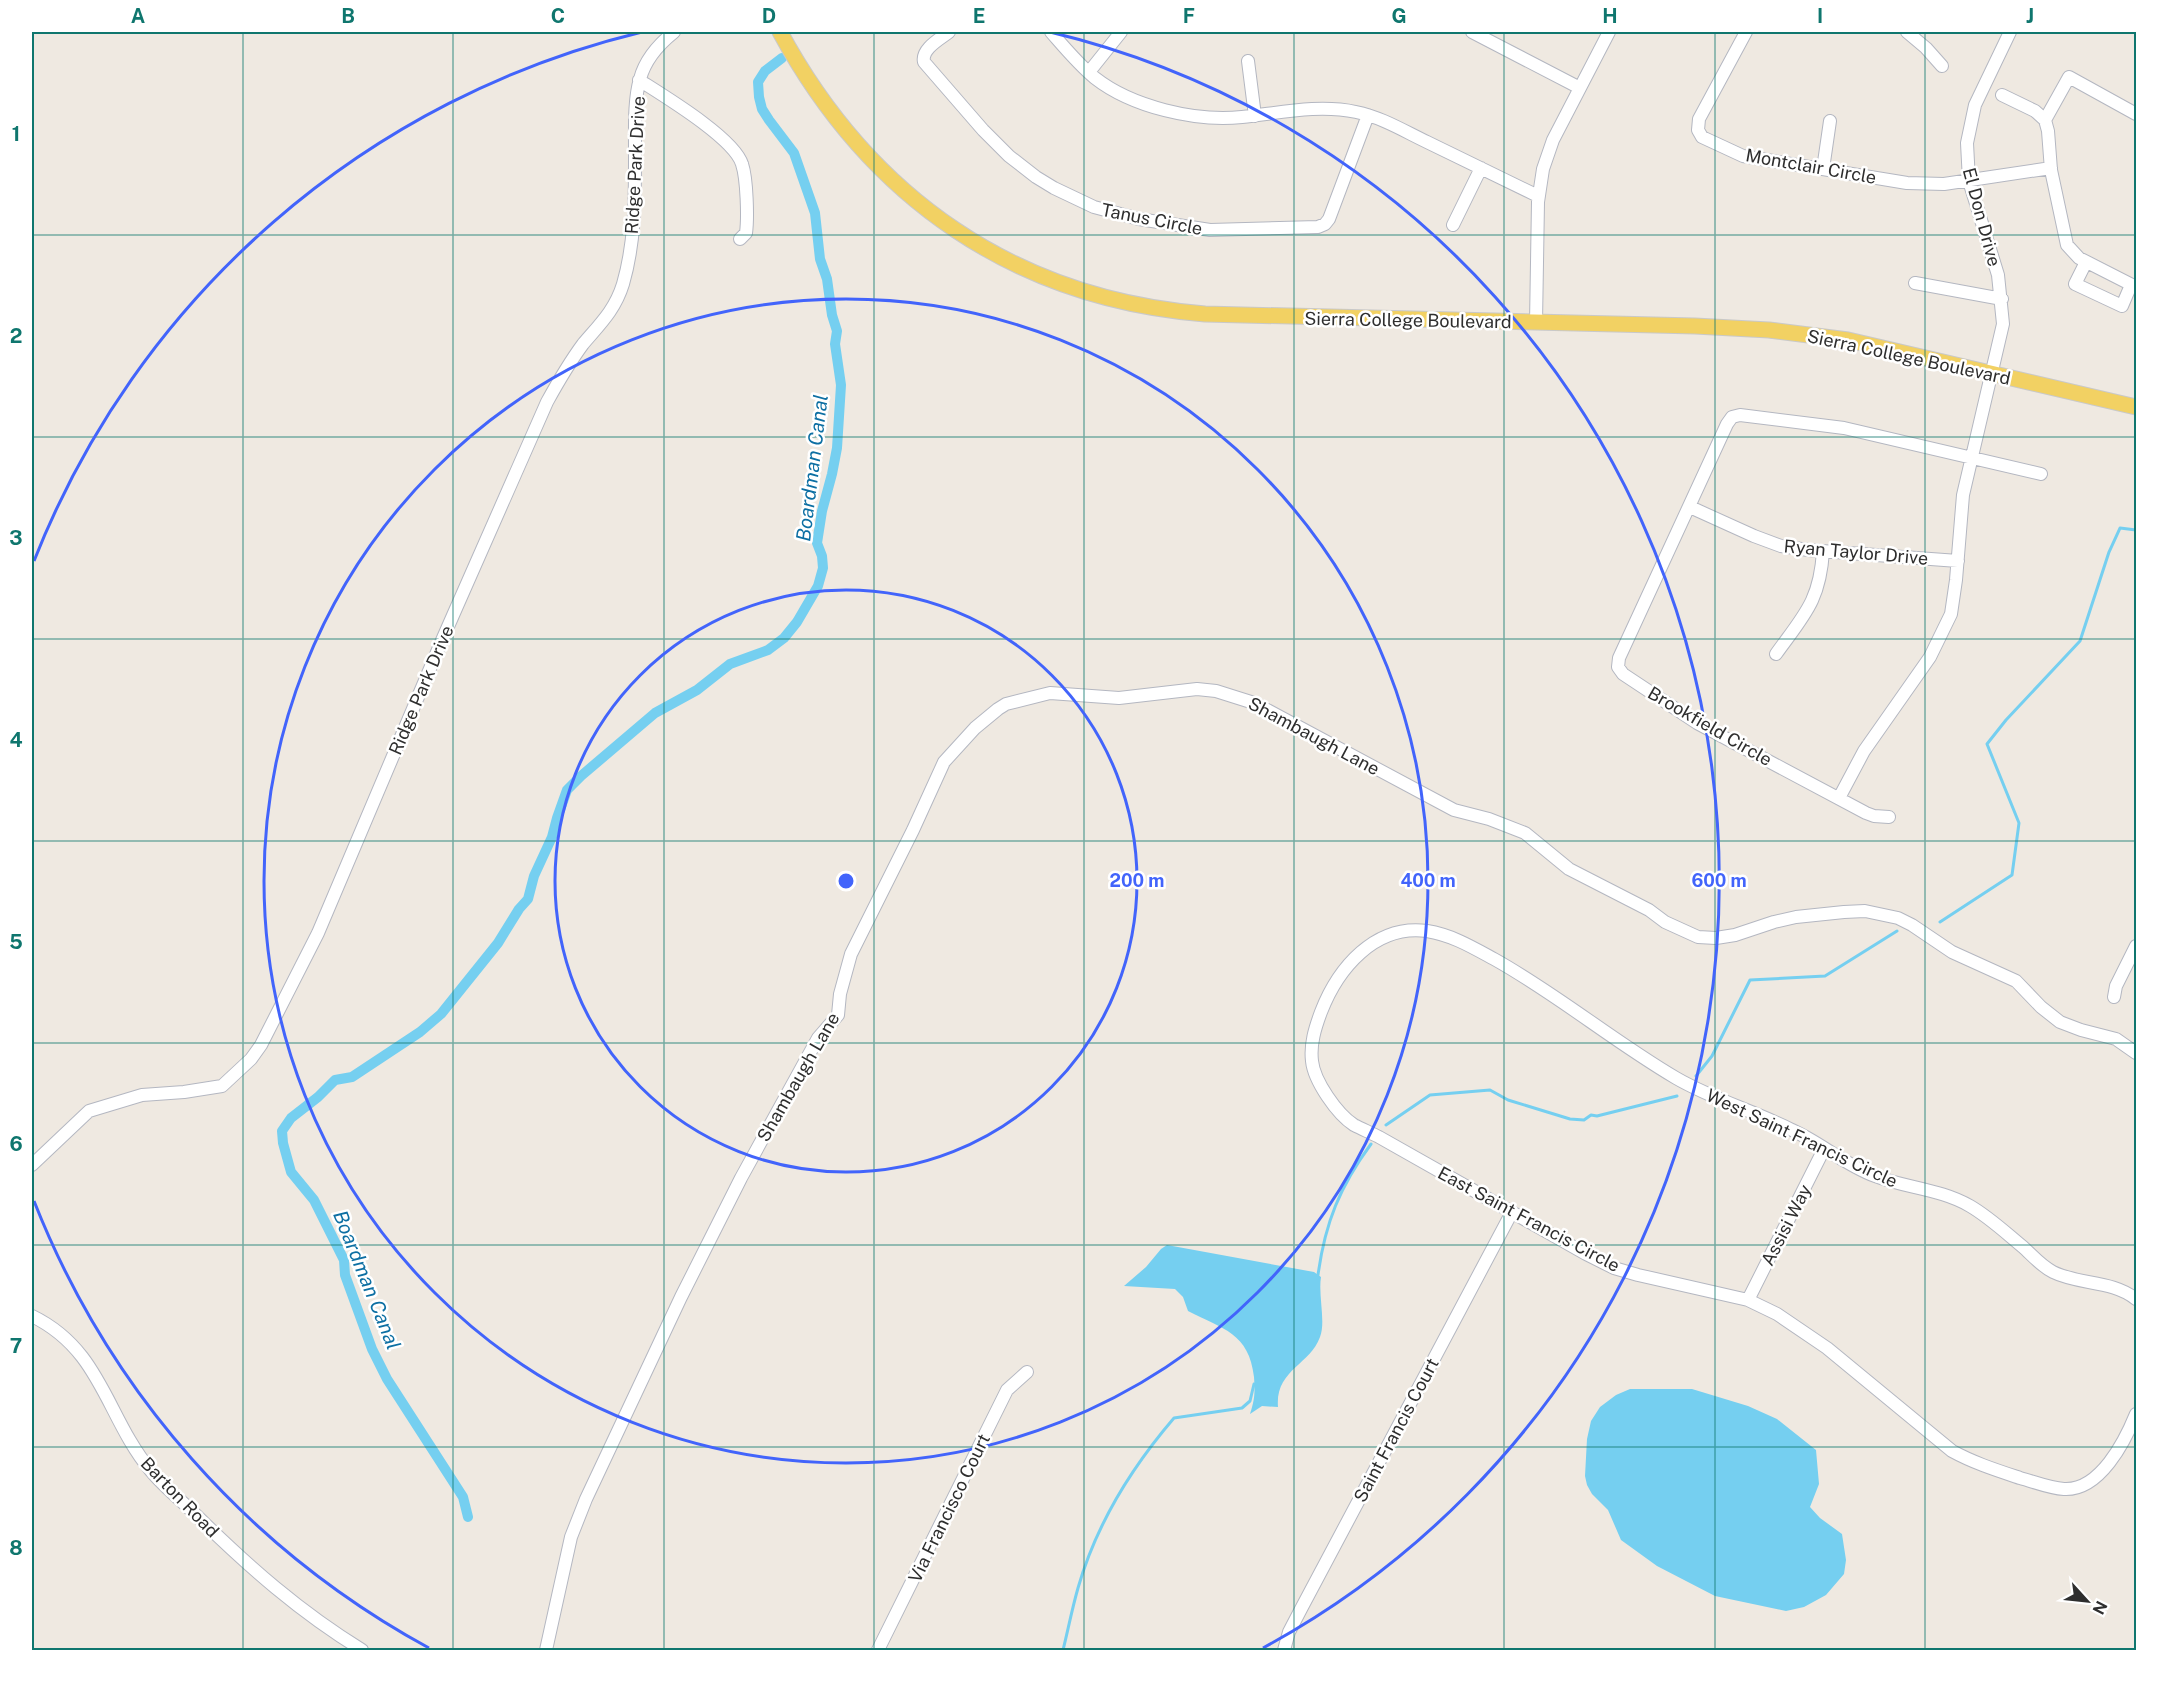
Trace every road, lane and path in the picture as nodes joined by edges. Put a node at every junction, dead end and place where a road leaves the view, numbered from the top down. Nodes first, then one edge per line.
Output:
1 (674, 32) edge
2 (780, 32) edge
3 (949, 32) edge
4 (1051, 32) edge
5 (1121, 32) edge
6 (1472, 32) edge
7 (1609, 32) edge
8 (1746, 32) edge
9 (1906, 32) edge
10 (2010, 32) edge
11 (1248, 61) dead end
12 (1942, 66) dead end
13 (1089, 72) junction
14 (639, 80) junction
15 (1580, 88) junction
16 (2002, 95) dead end
17 (2136, 114) edge
18 (1368, 115) junction
19 (1255, 116) junction
20 (2045, 120) junction
21 (1830, 121) dead end
22 (1481, 168) junction
23 (2051, 168) junction
24 (1823, 169) junction
25 (1969, 181) junction
26 (1538, 196) junction
27 (1453, 225) dead end
28 (740, 239) dead end
29 (2086, 262) junction
30 (1915, 283) dead end
31 (2134, 286) edge
32 (2002, 299) junction
33 (1536, 323) junction
34 (1992, 374) junction
35 (2136, 407) edge
36 (1972, 458) junction
37 (2041, 474) dead end
38 (1690, 507) junction
39 (1823, 551) junction
40 (1958, 561) junction
41 (1776, 654) dead end
42 (1839, 798) junction
43 (1889, 816) dead end
44 (2136, 946) edge
45 (1328, 996) joint
46 (2114, 997) dead end
47 (2136, 1053) edge
48 (1824, 1149) junction
49 (32, 1165) edge
50 (1512, 1212) junction
51 (2136, 1299) edge
52 (1748, 1300) junction
53 (32, 1316) edge
54 (1027, 1372) dead end
55 (2136, 1414) edge
56 (2134, 1427) edge
57 (362, 1650) edge
58 (546, 1650) edge
59 (878, 1650) edge
60 (1284, 1650) edge

1 - 14 street, Ridge Park Drive
2 - 33 main road, Sierra College Boulevard
3 - 18 street, Tanus Circle
4 - 13 street
5 - 13 street
6 - 15 street
7 - 15 street
8 - 24 street, Montclair Circle
9 - 12 street
10 - 25 street, El Don Drive
11 - 19 street
13 - 19 street
14 - 28 street, Ridge Park Drive
14 - 49 street, Ridge Park Drive
15 - 26 street
16 - 20 street
17 - 20 street
18 - 19 street
18 - 22 street
20 - 23 street
21 - 24 street
22 - 26 street
22 - 27 street
23 - 25 street, Montclair Circle
23 - 29 street
24 - 25 street, Montclair Circle
25 - 32 street, El Don Drive
26 - 33 street
29 - 31 street
29 - 31 street
30 - 32 street
32 - 34 street, El Don Drive
33 - 34 main road, Sierra College Boulevard
34 - 35 main road, Sierra College Boulevard
34 - 36 street
36 - 37 street, Brookfield Circle
36 - 38 street, Brookfield Circle
36 - 40 street
38 - 39 street, Ryan Taylor Drive
38 - 42 street, Brookfield Circle
39 - 40 street, Ryan Taylor Drive
39 - 41 street
40 - 42 street
42 - 43 street
44 - 46 street
45 - 48 street, West Saint Francis Circle
45 - 50 street, East Saint Francis Circle
47 - 58 street, Shambaugh Lane
48 - 51 street, West Saint Francis Circle
48 - 52 street, Assisi Way
50 - 52 street, East Saint Francis Circle
50 - 60 street, Saint Francis Court
52 - 56 street, East Saint Francis Circle
53 - 57 street, Barton Road
54 - 59 street, Via Francisco Court
55 - 56 street

